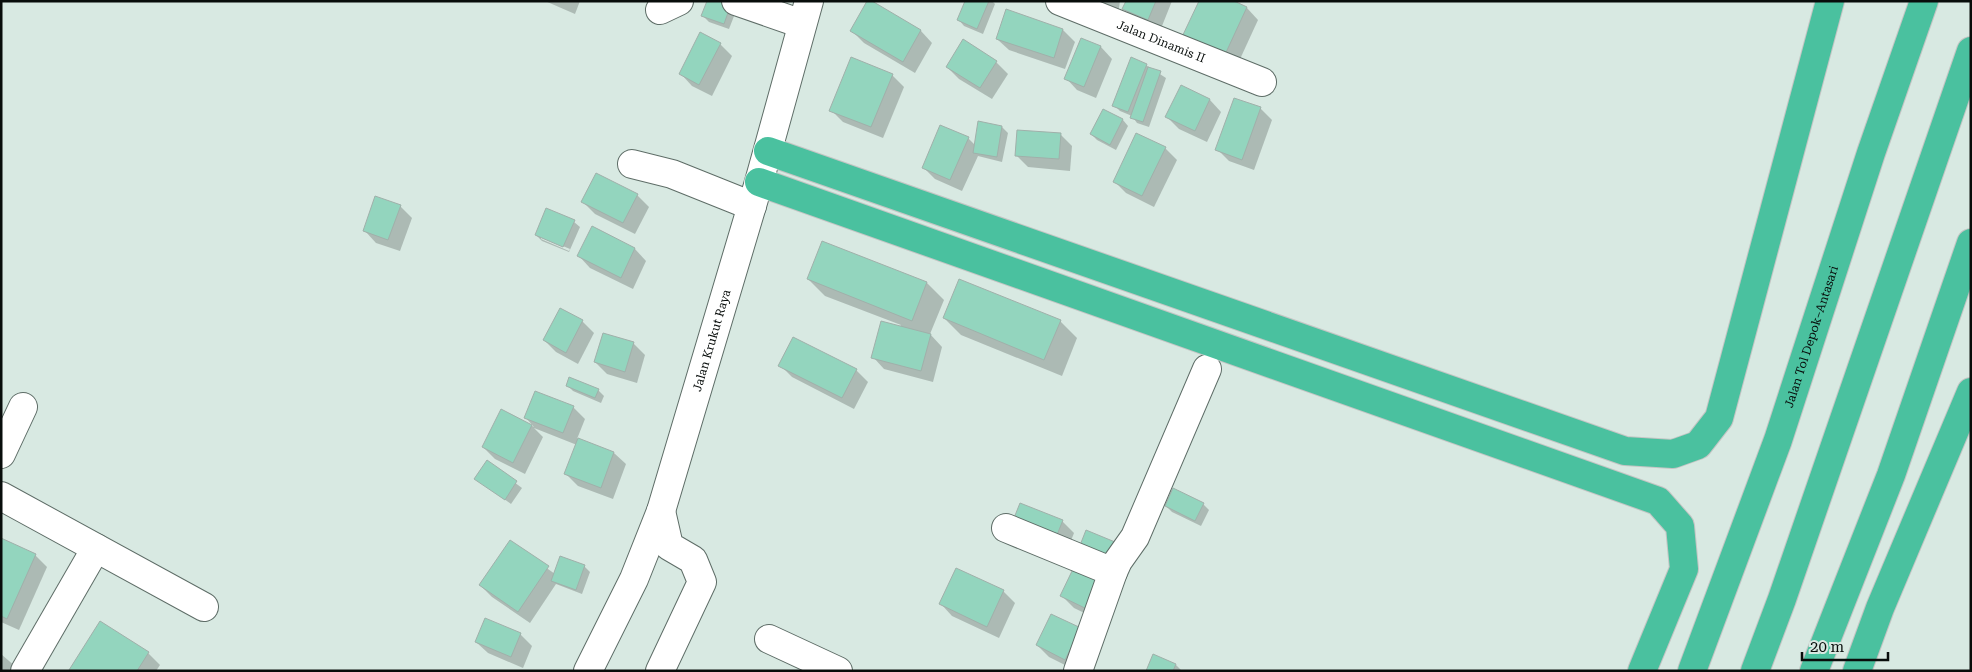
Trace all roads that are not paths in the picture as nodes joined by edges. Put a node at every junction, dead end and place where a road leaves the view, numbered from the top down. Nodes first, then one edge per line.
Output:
1 (736, 1) edge
2 (1060, 1) edge
3 (1830, 1) edge
4 (1908, 1) edge
5 (1924, 1) edge
6 (806, 13) edge
7 (1971, 51) edge
8 (1262, 82) dead end
9 (768, 151) junction
10 (1871, 153) junction
11 (632, 164) dead end
12 (748, 195) junction
13 (1971, 243) edge
14 (1208, 370) dead end
15 (1971, 392) edge
16 (23, 407) dead end
17 (1, 454) edge
18 (1, 496) edge
19 (661, 511) junction
20 (1006, 528) dead end
21 (96, 548) junction
22 (1113, 572) junction
23 (204, 608) dead end
24 (769, 640) dead end
25 (592, 669) edge
26 (25, 671) edge
27 (660, 671) edge
28 (838, 671) edge
29 (1078, 671) edge
30 (1642, 671) edge
31 (1692, 671) edge
32 (1755, 671) edge
33 (1814, 671) edge
34 (1856, 671) edge

1 - 6 street
2 - 8 street, Jalan Dinamis II
3 - 9 highway
4 - 10 highway
5 - 10 highway, Jalan Tol Depok–Antasari
6 - 9 street, Jalan Krukut Raya
7 - 32 highway
9 - 12 street, Jalan Krukut Raya
10 - 31 highway, Jalan Tol Depok–Antasari
11 - 12 street
12 - 19 street, Jalan Krukut Raya
12 - 30 highway
13 - 33 highway
14 - 22 street
15 - 34 highway
16 - 17 street
18 - 21 street
19 - 25 street, Jalan Krukut Raya
19 - 27 street
20 - 22 street
21 - 23 street
21 - 26 street
22 - 29 street
24 - 28 street

